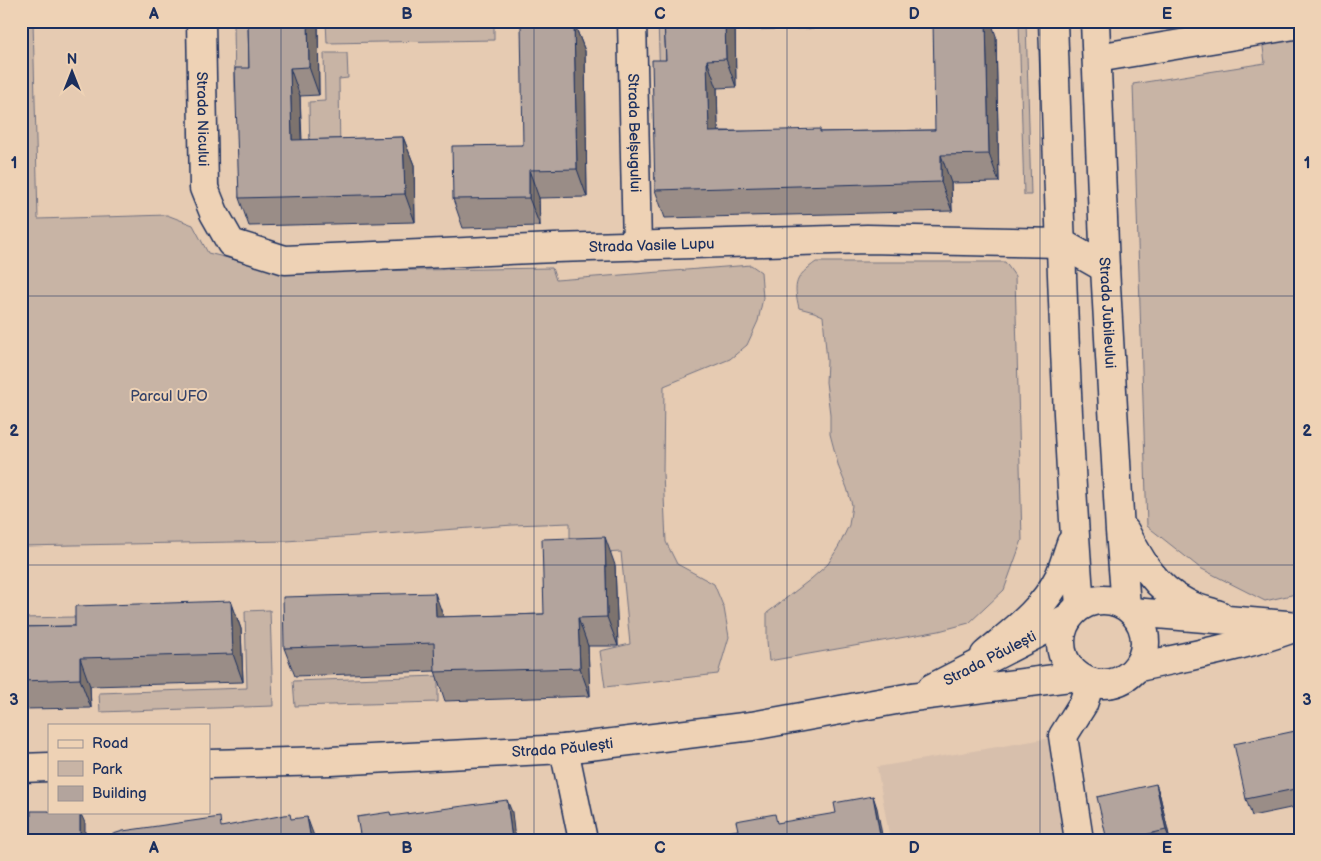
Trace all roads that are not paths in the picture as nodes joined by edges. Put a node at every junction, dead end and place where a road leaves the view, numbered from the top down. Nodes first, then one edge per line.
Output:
1 (200, 21) edge
2 (632, 21) edge
3 (1053, 21) edge
4 (1096, 21) edge
5 (1300, 24) edge
6 (1097, 58) junction
7 (214, 213) joint
8 (1060, 243) junction
9 (637, 246) junction
10 (1105, 268) junction
11 (1120, 522) junction
12 (1075, 532) junction
13 (1130, 609) junction
14 (1074, 612) junction
15 (1234, 620) junction
16 (1299, 626) edge
17 (1139, 667) junction
18 (970, 668) junction
19 (1084, 679) junction
20 (912, 698) junction
21 (564, 749) junction
22 (210, 764) edge
23 (21, 768) edge
24 (48, 768) edge
25 (583, 840) edge
26 (1080, 840) edge

1 - 7 street, Strada Nicului
2 - 9 street, Strada Belșugului
3 - 8 street
4 - 6 street, Strada Jubileului
5 - 6 street
6 - 10 street, Strada Jubileului
7 - 9 street, Strada Vasile Lupu
8 - 9 street, Strada Vasile Lupu
8 - 10 street, Strada Vasile Lupu
8 - 12 street
10 - 11 street, Strada Jubileului
11 - 13 street, Strada Jubileului
11 - 15 street
12 - 14 street
12 - 18 street
13 - 14 street
13 - 15 street
13 - 17 street
14 - 18 street, Strada Păulești
14 - 19 street
15 - 16 street
16 - 17 street
17 - 19 street
18 - 20 street, Strada Păulești
19 - 20 street, Strada Păulești
19 - 26 street
20 - 21 street, Strada Păulești
21 - 22 street, Strada Păulești
21 - 25 street
23 - 24 street

